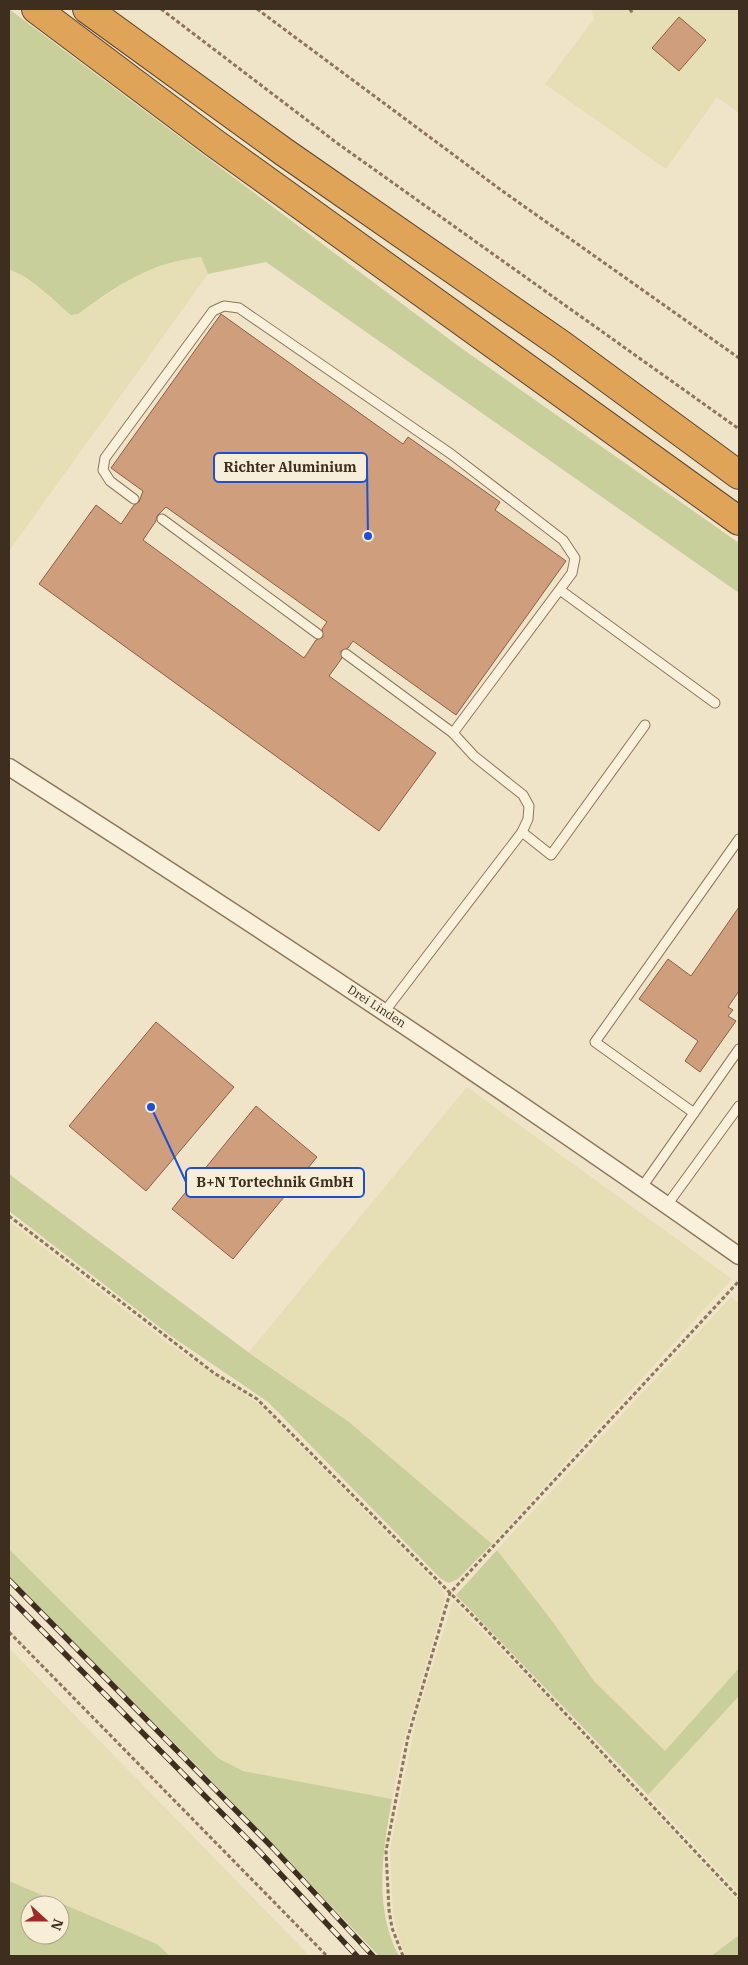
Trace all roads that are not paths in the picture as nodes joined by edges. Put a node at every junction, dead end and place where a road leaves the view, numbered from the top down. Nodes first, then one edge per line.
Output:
1 (36, 9) edge
2 (87, 9) edge
3 (739, 475) edge
4 (134, 499) dead end
5 (162, 519) dead end
6 (739, 520) edge
7 (560, 590) junction
8 (318, 634) dead end
9 (346, 654) dead end
10 (715, 703) dead end
11 (645, 725) dead end
12 (454, 732) junction
13 (9, 767) edge
14 (522, 832) junction
15 (739, 839) edge
16 (385, 1011) junction
17 (739, 1049) edge
18 (739, 1106) edge
19 (694, 1112) junction
20 (642, 1187) junction
21 (668, 1205) junction
22 (739, 1256) edge

1 - 6 highway
2 - 3 highway
4 - 7 lane
5 - 8 lane
7 - 10 lane
7 - 12 lane
9 - 12 lane
11 - 14 lane
12 - 14 lane
13 - 16 street, Drei Linden
14 - 16 lane
15 - 19 lane
16 - 20 street, Drei Linden
17 - 19 lane
18 - 21 lane
19 - 20 lane
20 - 21 street, Drei Linden
21 - 22 street, Drei Linden

